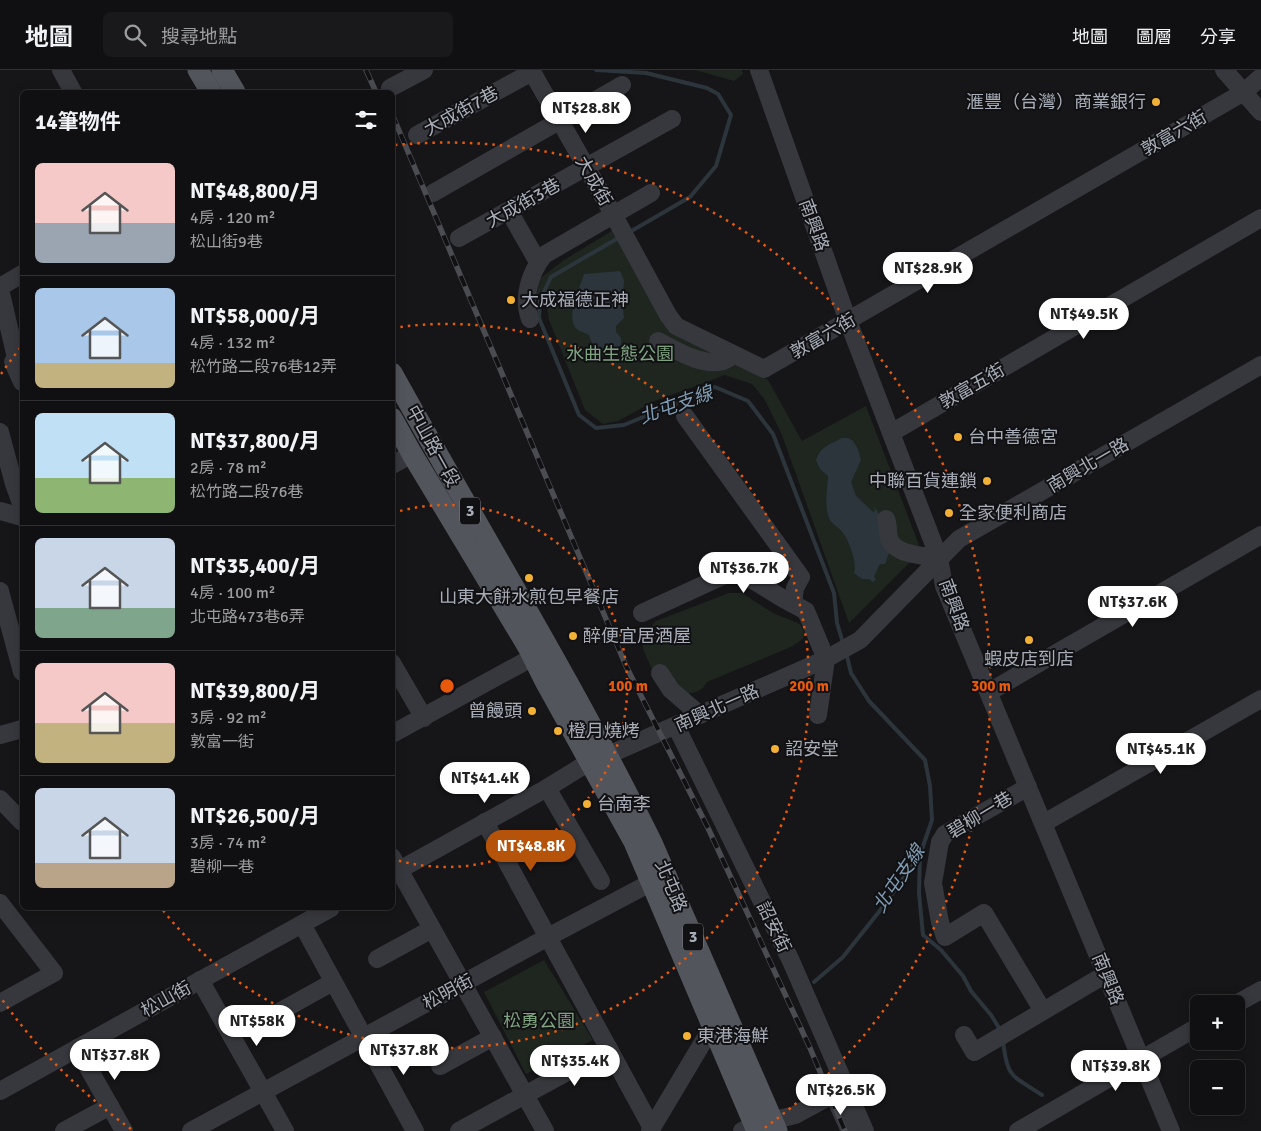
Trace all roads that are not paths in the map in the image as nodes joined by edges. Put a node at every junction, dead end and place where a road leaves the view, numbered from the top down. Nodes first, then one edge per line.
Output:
1 (60, 70) edge
2 (198, 70) edge
3 (222, 70) edge
4 (424, 70) edge
5 (759, 70) edge
6 (1224, 70) edge
7 (532, 71) edge
8 (1257, 78) edge
9 (622, 85) dead end
10 (390, 88) dead end
11 (73, 90) edge
12 (210, 90) edge
13 (234, 90) edge
14 (1244, 92) junction
15 (1261, 112) edge
16 (672, 119) dead end
17 (561, 121) junction
18 (417, 134) dead end
19 (586, 167) junction
20 (651, 192) dead end
21 (433, 193) dead end
22 (509, 211) junction
23 (613, 214) junction
24 (1261, 218) edge
25 (459, 238) dead end
26 (538, 262) junction
27 (20, 275) edge
28 (0, 288) edge
29 (530, 319) dead end
30 (848, 321) junction
31 (658, 341) dead end
32 (734, 355) junction
33 (13, 362) edge
34 (1261, 365) edge
35 (20, 378) edge
36 (395, 379) edge
37 (685, 416) dead end
38 (395, 423) edge
39 (0, 432) edge
40 (891, 433) junction
41 (412, 454) junction
42 (395, 463) edge
43 (7, 483) edge
44 (20, 503) edge
45 (0, 511) edge
46 (20, 516) edge
47 (886, 519) dead end
48 (1261, 535) edge
49 (939, 558) junction
50 (0, 591) edge
51 (794, 604) junction
52 (9, 612) edge
53 (642, 613) dead end
54 (541, 653) junction
55 (826, 659) junction
56 (20, 663) edge
57 (395, 668) edge
58 (660, 673) dead end
59 (989, 692) junction
60 (1261, 699) edge
61 (700, 715) junction
62 (818, 715) dead end
63 (424, 718) junction
64 (676, 726) junction
65 (20, 730) edge
66 (395, 732) edge
67 (0, 735) edge
68 (599, 759) junction
69 (1028, 787) junction
70 (547, 788) junction
71 (0, 799) edge
72 (20, 820) edge
73 (485, 822) junction
74 (1044, 823) junction
75 (395, 867) edge
76 (601, 881) dead end
77 (652, 882) junction
78 (0, 903) edge
79 (327, 910) edge
80 (7, 924) edge
81 (302, 924) junction
82 (432, 929) junction
83 (548, 937) junction
84 (377, 959) dead end
85 (1106, 974) junction
86 (200, 980) junction
87 (333, 982) junction
88 (463, 984) junction
89 (1261, 990) edge
90 (1245, 999) edge
91 (0, 1003) edge
92 (1043, 1010) junction
93 (277, 1013) dead end
94 (712, 1027) junction
95 (1190, 1031) edge
96 (964, 1036) dead end
97 (364, 1037) junction
98 (493, 1037) junction
99 (77, 1048) junction
100 (609, 1049) junction
101 (1140, 1060) junction
102 (440, 1066) dead end
103 (0, 1091) edge
104 (263, 1092) junction
105 (525, 1095) junction
106 (110, 1106) junction
107 (761, 1128) edge
108 (651, 1129) edge
109 (64, 1131) edge
110 (124, 1131) edge
111 (191, 1131) edge
112 (285, 1131) edge
113 (415, 1131) edge
114 (459, 1131) edge
115 (546, 1131) edge
116 (850, 1131) edge
117 (865, 1131) edge
118 (1018, 1131) edge
119 (1171, 1131) edge

1 - 11 street
2 - 12 main road
3 - 13 main road
4 - 10 street
5 - 30 street, 南興路
6 - 14 street
7 - 17 street, 大成街
7 - 18 street, 大成街7巷
8 - 14 street, 敦富六街
9 - 17 street
14 - 15 street
14 - 30 street, 敦富六街
16 - 19 street, 大成街3巷
17 - 19 street, 大成街
17 - 21 street
19 - 22 street, 大成街3巷
19 - 23 street, 大成街
20 - 23 street
22 - 25 street, 大成街3巷
22 - 26 street
23 - 26 street
23 - 32 street, 敦富六街
24 - 40 street, 敦富五街
26 - 29 street
27 - 28 street
28 - 33 street
30 - 32 street, 敦富六街
30 - 40 street, 南興路
31 - 32 street
33 - 35 street
34 - 49 street, 南興北一路
36 - 54 main road, 中山路一段 / 3
37 - 51 street
38 - 41 main road, 中山路一段 / 3
39 - 43 street
40 - 49 street, 南興路
41 - 42 street
41 - 54 main road, 中山路一段 / 3
43 - 44 street
45 - 46 street
47 - 49 street
48 - 59 street
49 - 55 street, 南興北一路
49 - 59 street, 南興路
50 - 52 street
51 - 53 street
51 - 55 street
52 - 56 street
54 - 63 street
54 - 68 main road, 北屯路 / 3
55 - 61 street, 南興北一路
55 - 62 street
57 - 63 street
58 - 61 street
59 - 69 street, 南興路
60 - 74 street
61 - 64 street, 南興北一路
63 - 66 street
64 - 68 street, 南興北一路
64 - 117 street, 詔安街
65 - 67 street
68 - 70 street
68 - 77 main road, 北屯路 / 3
68 - 107 main road, 北屯路 / 3
69 - 74 street, 南興路
69 - 92 street, 碧柳一巷
70 - 73 street
70 - 76 street
71 - 72 street
73 - 75 street
73 - 83 street
74 - 85 street, 南興路
75 - 82 street
77 - 83 street, 松明街
77 - 94 main road, 北屯路 / 3
78 - 80 street
79 - 81 street, 松山街
80 - 91 street
81 - 86 street, 松山街
81 - 87 street
82 - 84 street
82 - 88 street
83 - 88 street, 松明街
83 - 100 street
85 - 92 street
85 - 101 street, 南興路
86 - 99 street, 松山街
86 - 104 street
87 - 93 street
87 - 97 street
88 - 97 street, 松明街
88 - 98 street
89 - 90 street
92 - 96 street
94 - 107 main road, 北屯路 / 3
94 - 108 street
95 - 101 street
97 - 104 street, 松明街
97 - 113 street
98 - 102 street
98 - 105 street
99 - 103 street, 松山街
99 - 106 street
100 - 105 street
100 - 108 street
101 - 118 street
101 - 119 street, 南興路
104 - 111 street, 松明街
104 - 112 street
105 - 114 street
105 - 115 street
106 - 109 street
106 - 110 street
107 - 116 street

